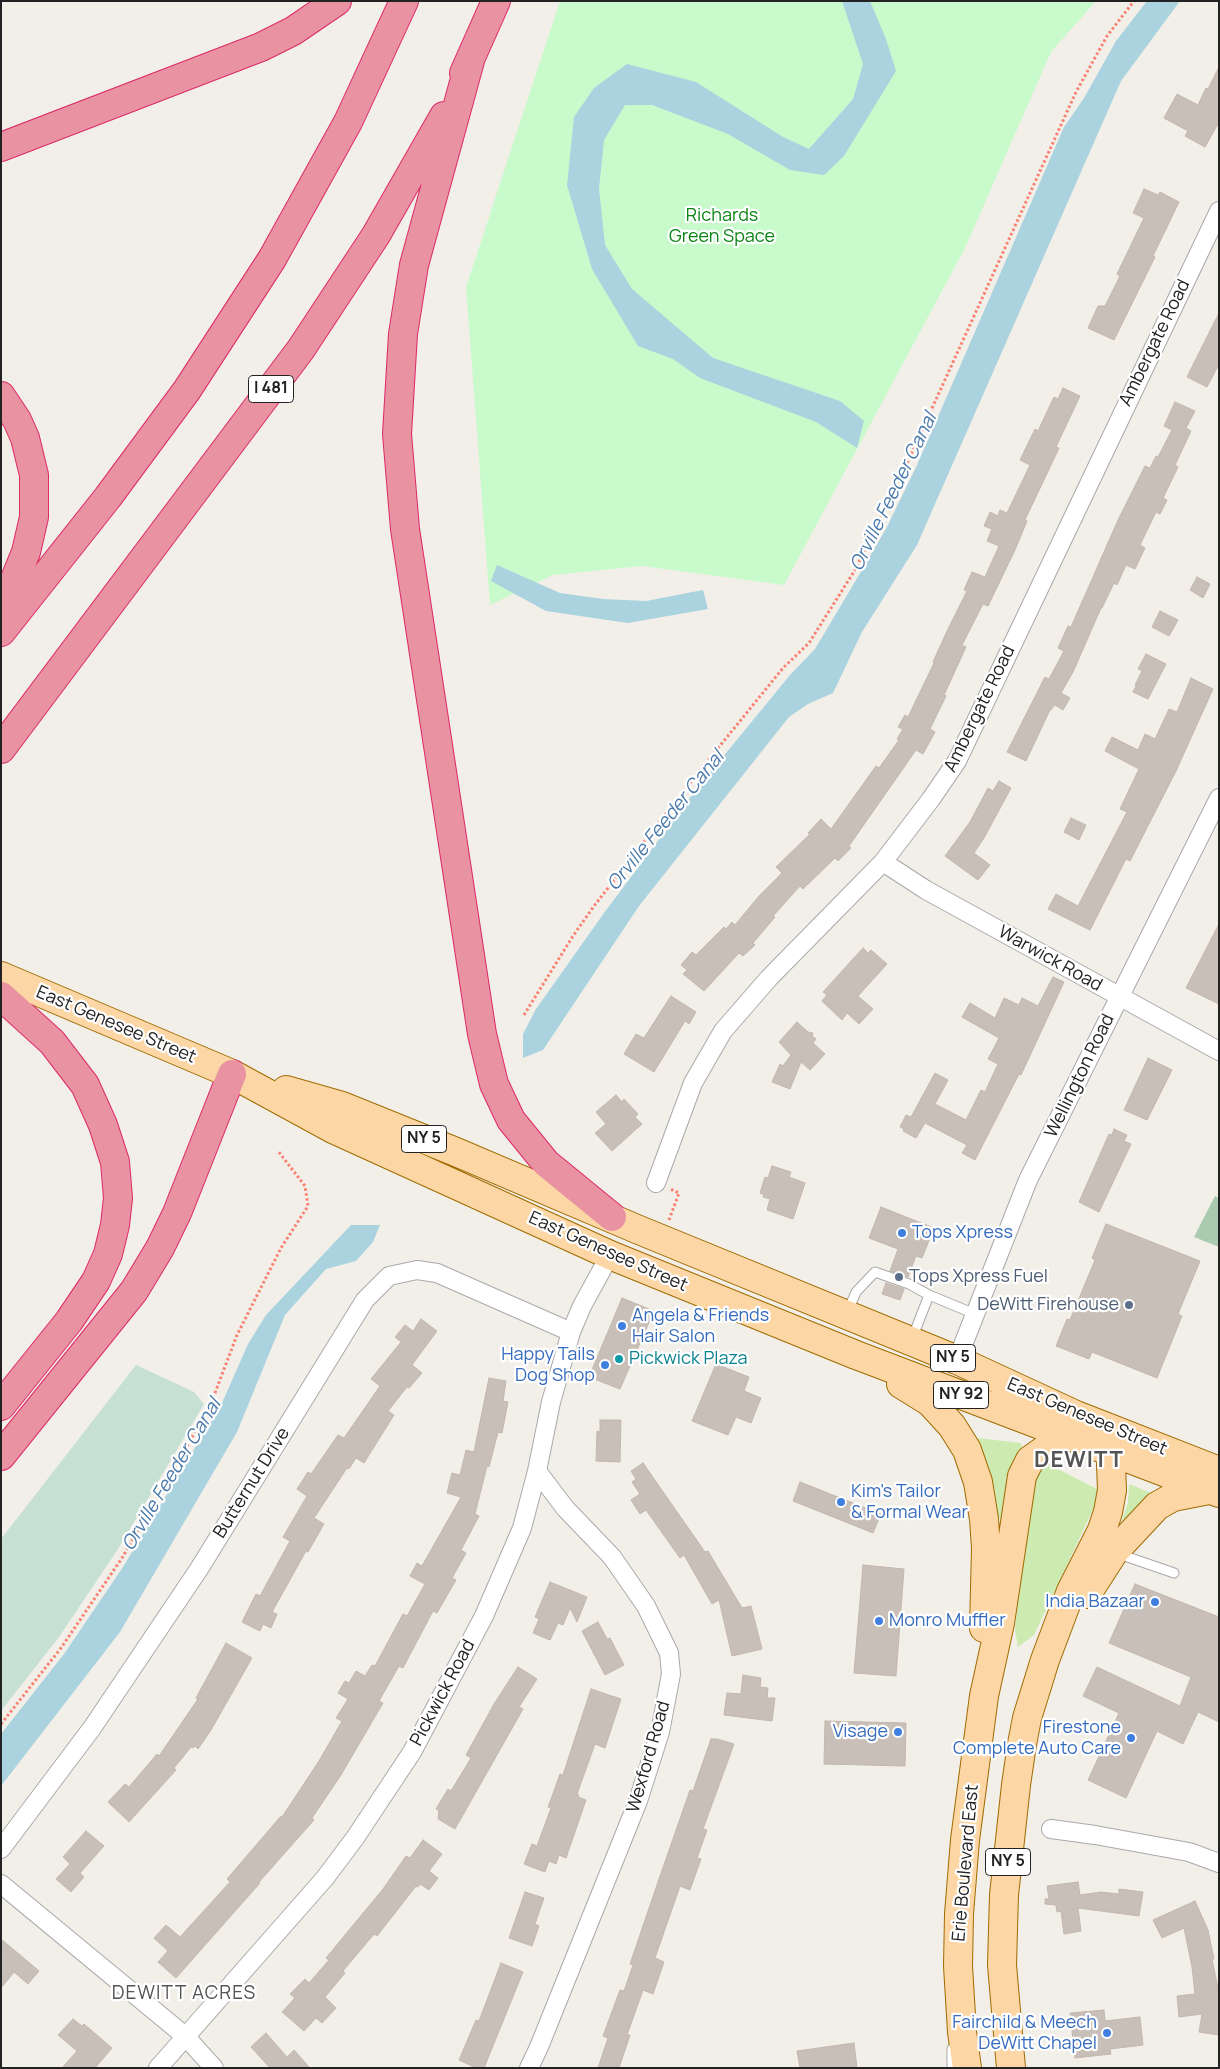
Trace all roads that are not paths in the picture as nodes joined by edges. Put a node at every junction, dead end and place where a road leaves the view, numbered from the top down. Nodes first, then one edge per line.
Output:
1 (338, 1) edge
2 (404, 1) edge
3 (496, 1) edge
4 (471, 57) junction
5 (1, 147) edge
6 (1219, 211) edge
7 (1, 396) edge
8 (1, 613) edge
9 (1, 632) edge
10 (1, 749) edge
11 (1219, 798) edge
12 (883, 862) junction
13 (1, 976) edge
14 (1, 996) edge
15 (1119, 997) junction
16 (1219, 1051) edge
17 (232, 1074) junction
18 (656, 1183) road end
19 (612, 1218) junction
20 (651, 1234) junction
21 (610, 1255) junction
22 (929, 1295) junction
23 (975, 1314) junction
24 (846, 1315) junction
25 (571, 1332) junction
26 (911, 1341) junction
27 (856, 1355) junction
28 (957, 1360) junction
29 (1, 1406) edge
30 (1071, 1424) junction
31 (1116, 1443) junction
32 (1, 1456) edge
33 (537, 1471) junction
34 (1216, 1485) edge
35 (1114, 1552) junction
36 (1174, 1573) dead end
37 (1045, 1660) junction
38 (984, 1696) junction
39 (1051, 1829) dead end
40 (1, 1849) edge
41 (1219, 1863) edge
42 (1, 1884) edge
43 (960, 2013) junction
44 (185, 2036) junction
45 (158, 2068) edge
46 (214, 2068) edge
47 (529, 2068) edge
48 (952, 2068) edge
49 (967, 2068) edge
50 (1011, 2068) edge

1 - 5 highway
2 - 9 highway
3 - 4 highway, I 481
4 - 10 highway, I 481
4 - 19 highway
6 - 12 street, Ambergate Road
7 - 8 highway
11 - 15 street, Wellington Road
12 - 15 street, Warwick Road
12 - 18 street, Ambergate Road
13 - 17 main road, East Genesee Street / NY 5
14 - 29 highway
15 - 16 street, Warwick Road
15 - 23 street, Wellington Road
17 - 19 main road, East Genesee Street / NY 5
17 - 21 main road, East Genesee Street / NY 5
17 - 32 highway
19 - 20 main road, East Genesee Street / NY 5
20 - 21 main road
20 - 24 main road, East Genesee Street / NY 5
21 - 25 street, Pickwick Road
21 - 27 main road, East Genesee Street / NY 5
22 - 23 lane
22 - 24 lane
22 - 26 lane
23 - 28 street, Wellington Road
24 - 26 main road, East Genesee Street / NY 5
25 - 33 street, Pickwick Road
25 - 40 street, Butternut Drive
26 - 28 main road, East Genesee Street / NY 5
27 - 30 main road, East Genesee Street / NY 92
27 - 38 main road, NY 5
28 - 30 main road, East Genesee Street / NY 5
30 - 31 main road, East Genesee Street / NY 5
30 - 38 main road, Erie Boulevard East / NY 5
31 - 34 main road, East Genesee Street
31 - 37 main road, NY 5
33 - 44 street, Pickwick Road
33 - 47 street, Wexford Road
34 - 35 main road
35 - 36 lane
35 - 37 main road
37 - 50 main road, NY 5
38 - 43 main road, Erie Boulevard East / NY 5
39 - 41 street
42 - 44 street
43 - 48 lane
43 - 49 main road, Erie Boulevard East / NY 5
44 - 45 street, Pickwick Road
44 - 46 street

